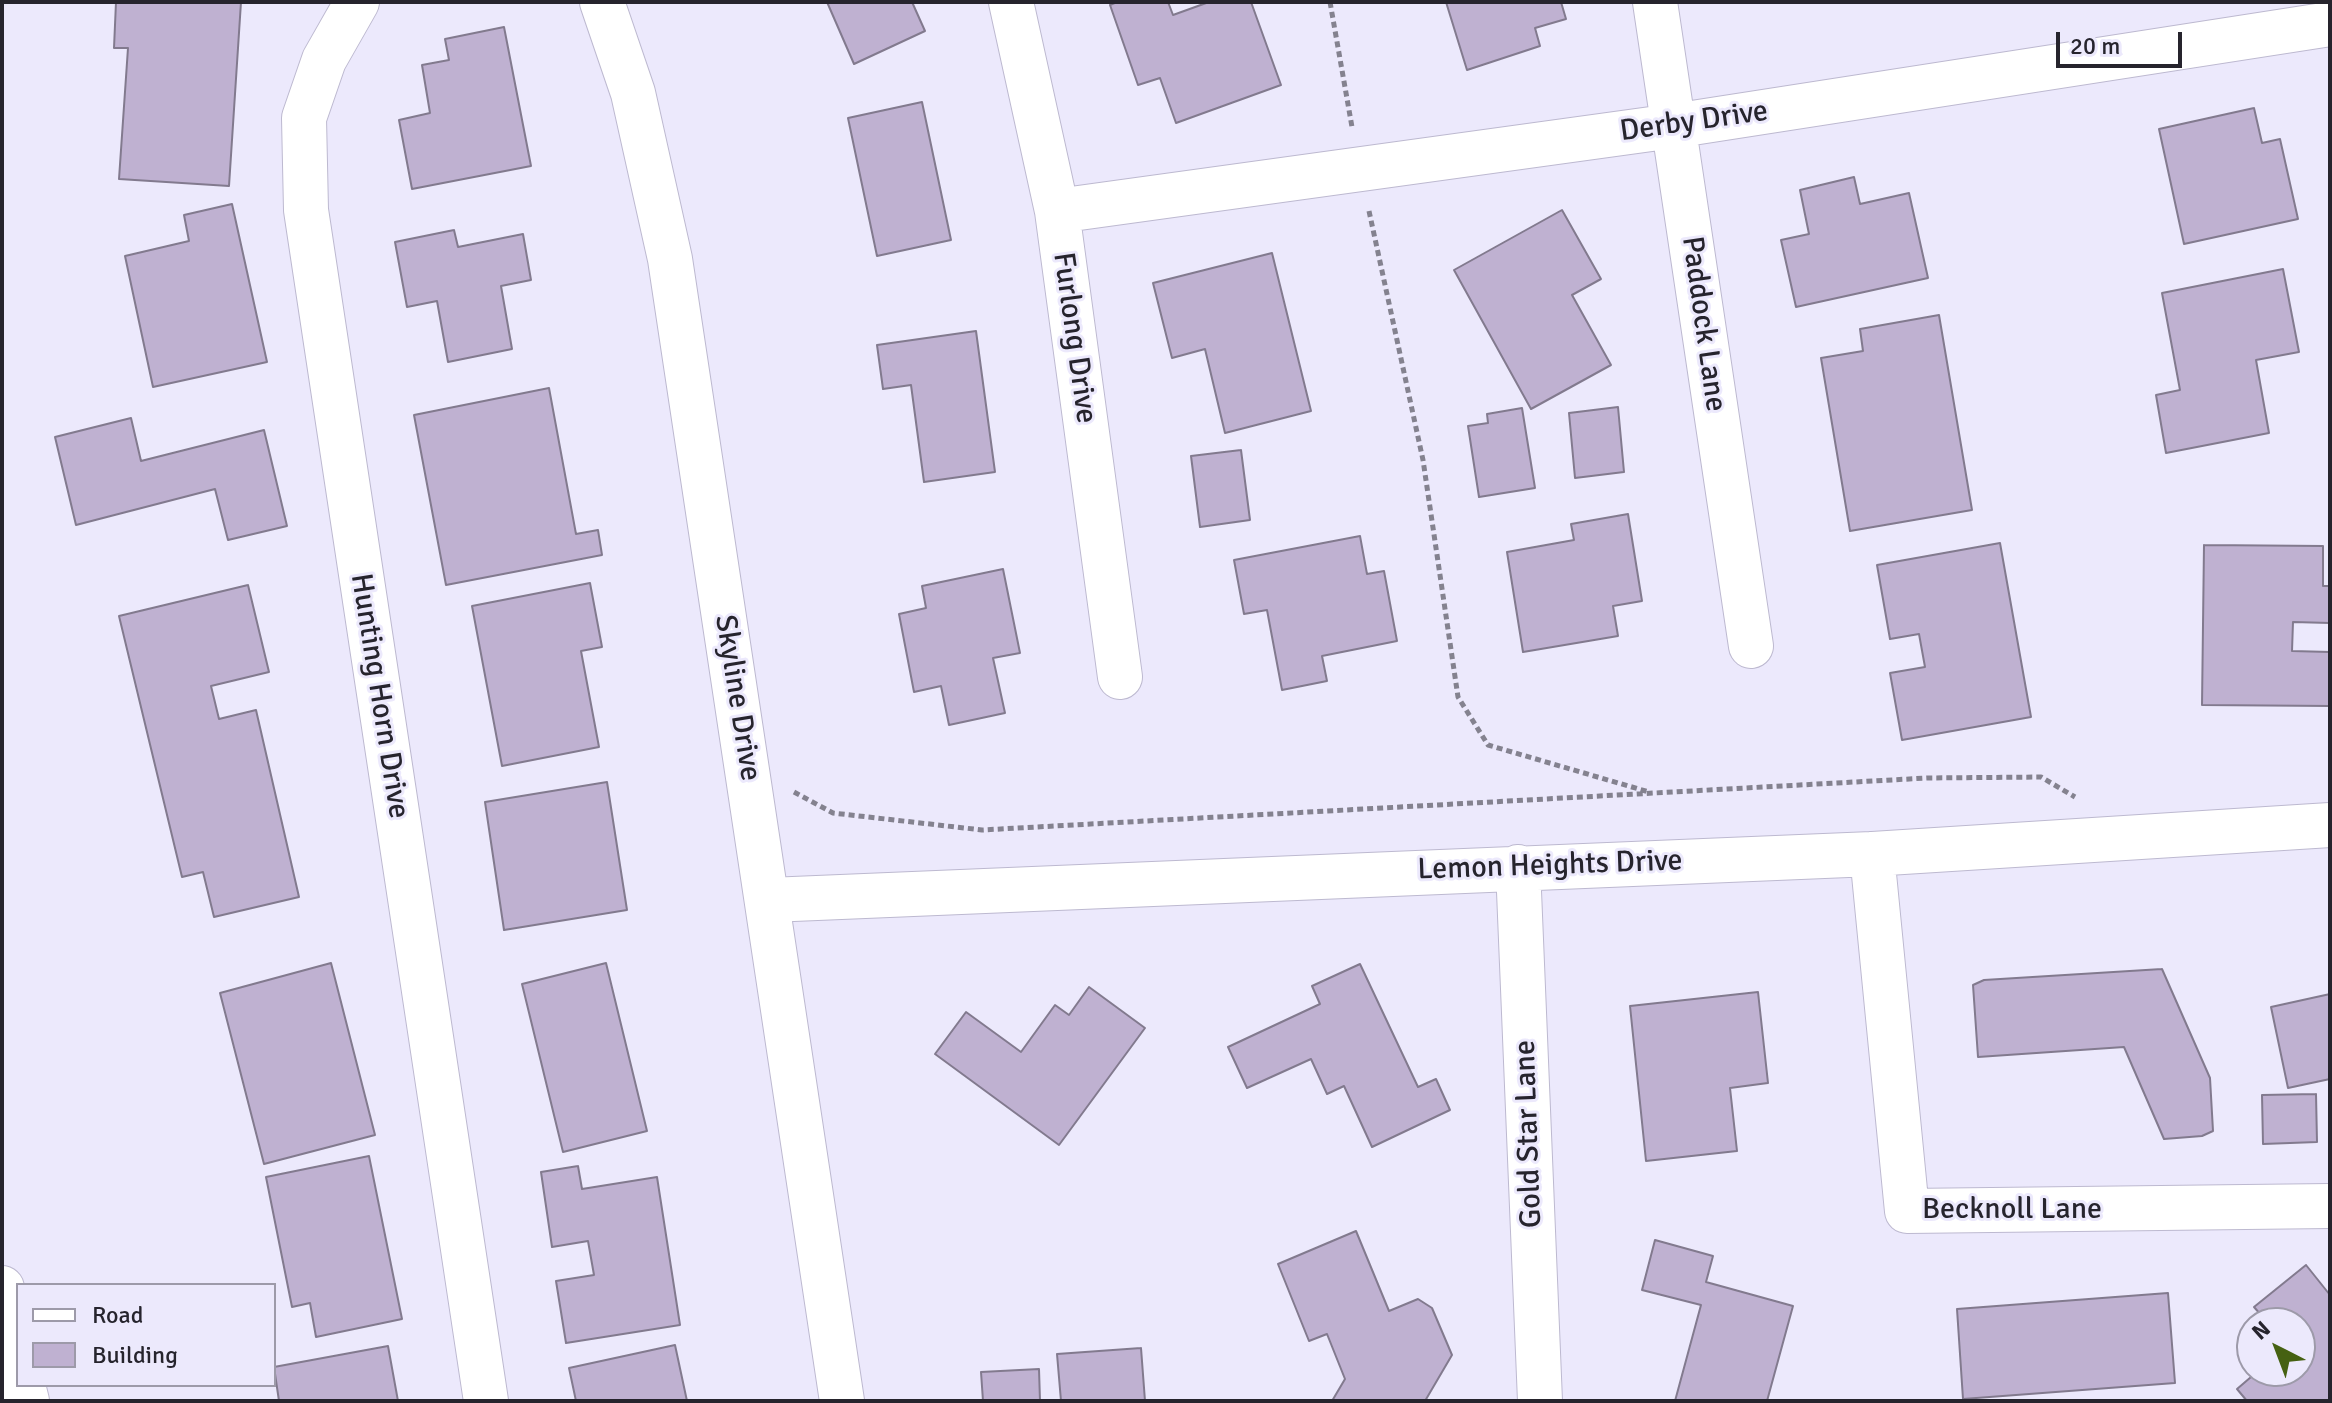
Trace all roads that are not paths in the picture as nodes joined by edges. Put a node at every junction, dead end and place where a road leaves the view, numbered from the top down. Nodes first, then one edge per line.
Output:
1 (357, 2) edge
2 (602, 2) edge
3 (1011, 2) edge
4 (1655, 2) edge
5 (2330, 24) edge
6 (1673, 126) junction
7 (1057, 211) junction
8 (1751, 646) dead end
9 (1120, 677) dead end
10 (2330, 825) edge
11 (1872, 854) junction
12 (1518, 867) junction
13 (769, 900) junction
14 (2330, 1206) edge
15 (2, 1288) edge
16 (16, 1350) edge
17 (486, 1401) edge
18 (842, 1401) edge
19 (1540, 1401) edge

1 - 17 street, Hunting Horn Drive
2 - 13 street, Skyline Drive
3 - 7 street, Furlong Drive
4 - 6 street, Paddock Lane
5 - 6 street, Derby Drive
6 - 7 street, Derby Drive
6 - 8 street, Paddock Lane
7 - 9 street, Furlong Drive
10 - 11 street, Lemon Heights Drive
11 - 12 street, Lemon Heights Drive
11 - 14 street, Becknoll Lane
12 - 13 street, Lemon Heights Drive
12 - 19 street, Gold Star Lane
13 - 18 street, Skyline Drive
15 - 16 street

